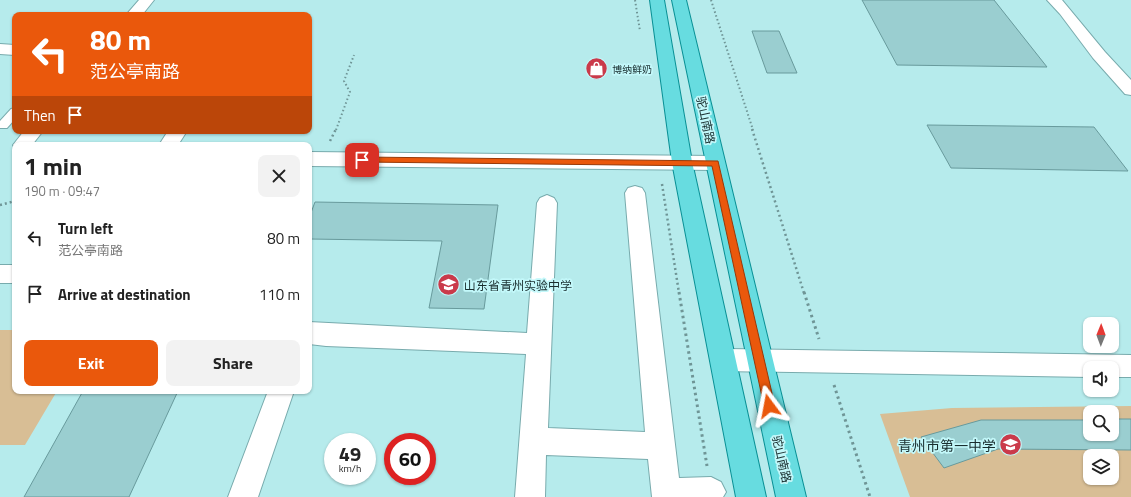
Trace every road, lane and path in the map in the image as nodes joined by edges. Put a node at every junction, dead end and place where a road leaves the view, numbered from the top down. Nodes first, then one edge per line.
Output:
1 (147, 0) edge
2 (635, 0) edge
3 (657, 0) edge
4 (680, 0) edge
5 (711, 0) edge
6 (1054, 0) edge
7 (137, 12) edge
8 (641, 39) dead end
9 (0, 49) edge
10 (12, 50) edge
11 (354, 54) dead end
12 (1131, 90) edge
13 (12, 116) edge
14 (3, 126) dead end
15 (31, 134) edge
16 (25, 142) edge
17 (312, 159) edge
18 (671, 163) junction
19 (715, 163) junction
20 (635, 192) dead end
21 (12, 202) edge
22 (547, 203) dead end
23 (0, 206) edge
24 (0, 274) edge
25 (12, 274) edge
26 (312, 333) edge
27 (538, 344) junction
28 (724, 360) junction
29 (759, 360) junction
30 (826, 361) junction
31 (1131, 366) edge
32 (280, 394) edge
33 (533, 441) junction
34 (660, 446) junction
35 (711, 492) joint
36 (667, 495) edge
37 (243, 497) edge
38 (530, 497) edge
39 (751, 497) edge
40 (791, 497) edge
41 (870, 497) edge

1 - 7 street
2 - 8 path
3 - 18 main road
4 - 19 main road, 驼山南路
5 - 30 path
6 - 12 street
9 - 10 street
11 - 17 path
13 - 14 lane
15 - 16 street
17 - 18 street
18 - 19 street
18 - 28 main road
18 - 35 path
19 - 29 main road, 驼山南路
20 - 34 street
21 - 23 path
22 - 27 street
24 - 25 street
26 - 27 street
27 - 33 street
28 - 29 street
28 - 39 main road
29 - 30 street
29 - 40 main road, 驼山南路
30 - 31 street
30 - 41 path
32 - 37 street
33 - 34 street
33 - 38 street
34 - 36 street
35 - 36 street

